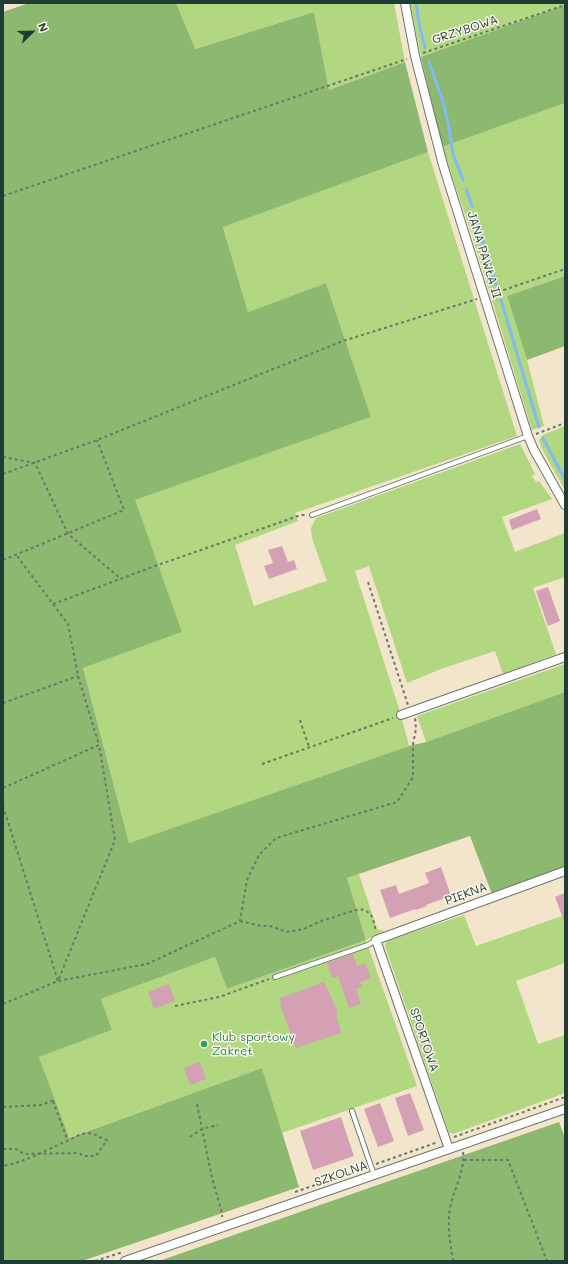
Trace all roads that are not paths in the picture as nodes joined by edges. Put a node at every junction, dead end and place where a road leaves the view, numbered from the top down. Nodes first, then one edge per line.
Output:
1 (405, 3) edge
2 (528, 436) junction
3 (565, 505) edge
4 (312, 515) road end
5 (565, 657) edge
6 (401, 715) road end
7 (565, 871) edge
8 (376, 940) junction
9 (275, 977) road end
10 (565, 1109) edge
11 (352, 1111) dead end
12 (449, 1149) junction
13 (374, 1175) junction
14 (125, 1261) edge

1 - 2 street, JANA PAWŁA II
2 - 3 street, JANA PAWŁA II
2 - 4 lane
5 - 6 street
7 - 8 street, PIĘKNA
8 - 9 lane
8 - 12 street, SPORTOWA
10 - 12 street, SZKOLNA
11 - 13 lane
12 - 13 street, SZKOLNA
13 - 14 street, SZKOLNA

